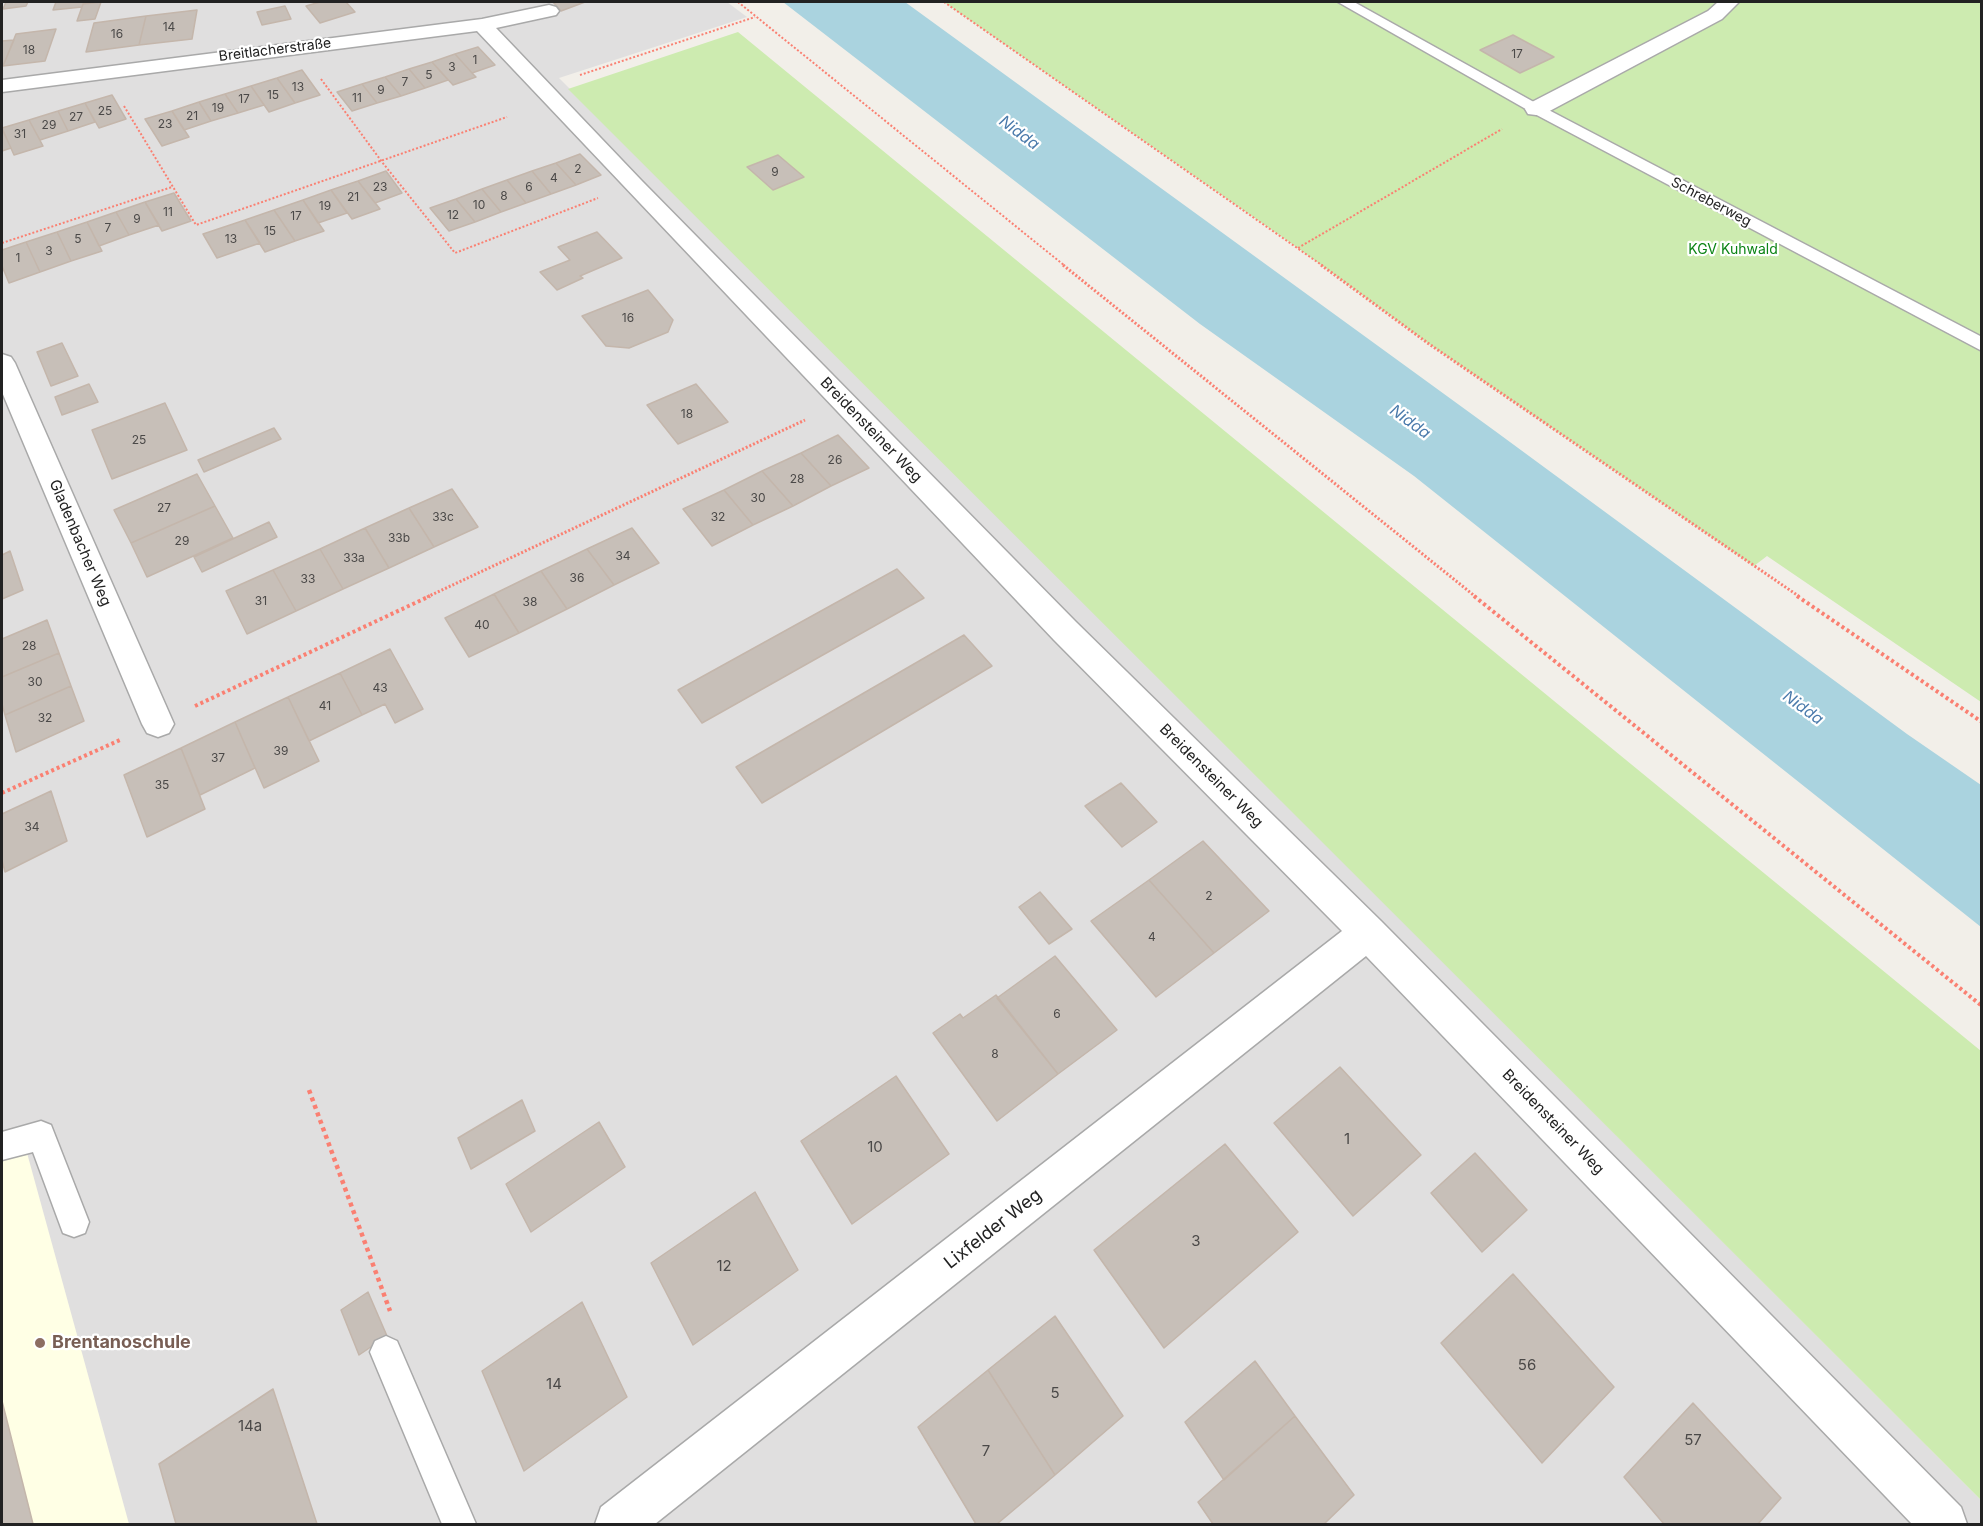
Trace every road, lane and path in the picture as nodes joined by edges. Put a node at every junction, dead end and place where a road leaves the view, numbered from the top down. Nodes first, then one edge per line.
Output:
1 (738, 2) edge
2 (944, 2) edge
3 (1345, 2) edge
4 (1729, 2) edge
5 (549, 11) dead end
6 (755, 17) junction
7 (482, 26) junction
8 (297, 46) junction
9 (104, 72) junction
10 (2, 86) edge
11 (542, 88) junction
12 (1536, 109) junction
13 (507, 117) dead end
14 (382, 162) junction
15 (633, 185) junction
16 (172, 187) junction
17 (2, 243) edge
18 (1298, 248) junction
19 (1982, 345) edge
20 (2, 363) edge
21 (843, 402) junction
22 (1982, 722) edge
23 (158, 724) junction
24 (2, 793) edge
25 (1368, 933) junction
26 (1982, 1006) edge
27 (309, 1090) dead end
28 (2, 1146) edge
29 (74, 1222) dead end
30 (387, 1352) joint
31 (459, 1524) edge
32 (618, 1524) edge
33 (1944, 1524) edge

1 - 6 path
2 - 18 path
3 - 12 lane, Schreberweg
4 - 12 street
5 - 7 street, Breitlacherstraße
6 - 11 path
6 - 26 path
7 - 8 street, Breitlacherstraße
7 - 11 street, Breidensteiner Weg
8 - 9 street, Breitlacherstraße
8 - 14 path
9 - 10 street, Breitlacherstraße
9 - 16 path
11 - 15 street, Breidensteiner Weg
12 - 18 path
12 - 19 lane, Schreberweg
13 - 14 path
14 - 15 path
14 - 16 path
15 - 21 street, Breidensteiner Weg
16 - 17 path
18 - 22 path
20 - 23 street, Gladenbacher Weg
21 - 23 path
21 - 25 street, Breidensteiner Weg
23 - 24 path
25 - 32 street, Lixfelder Weg
25 - 33 street, Breidensteiner Weg
27 - 30 path
28 - 29 lane
30 - 31 lane

